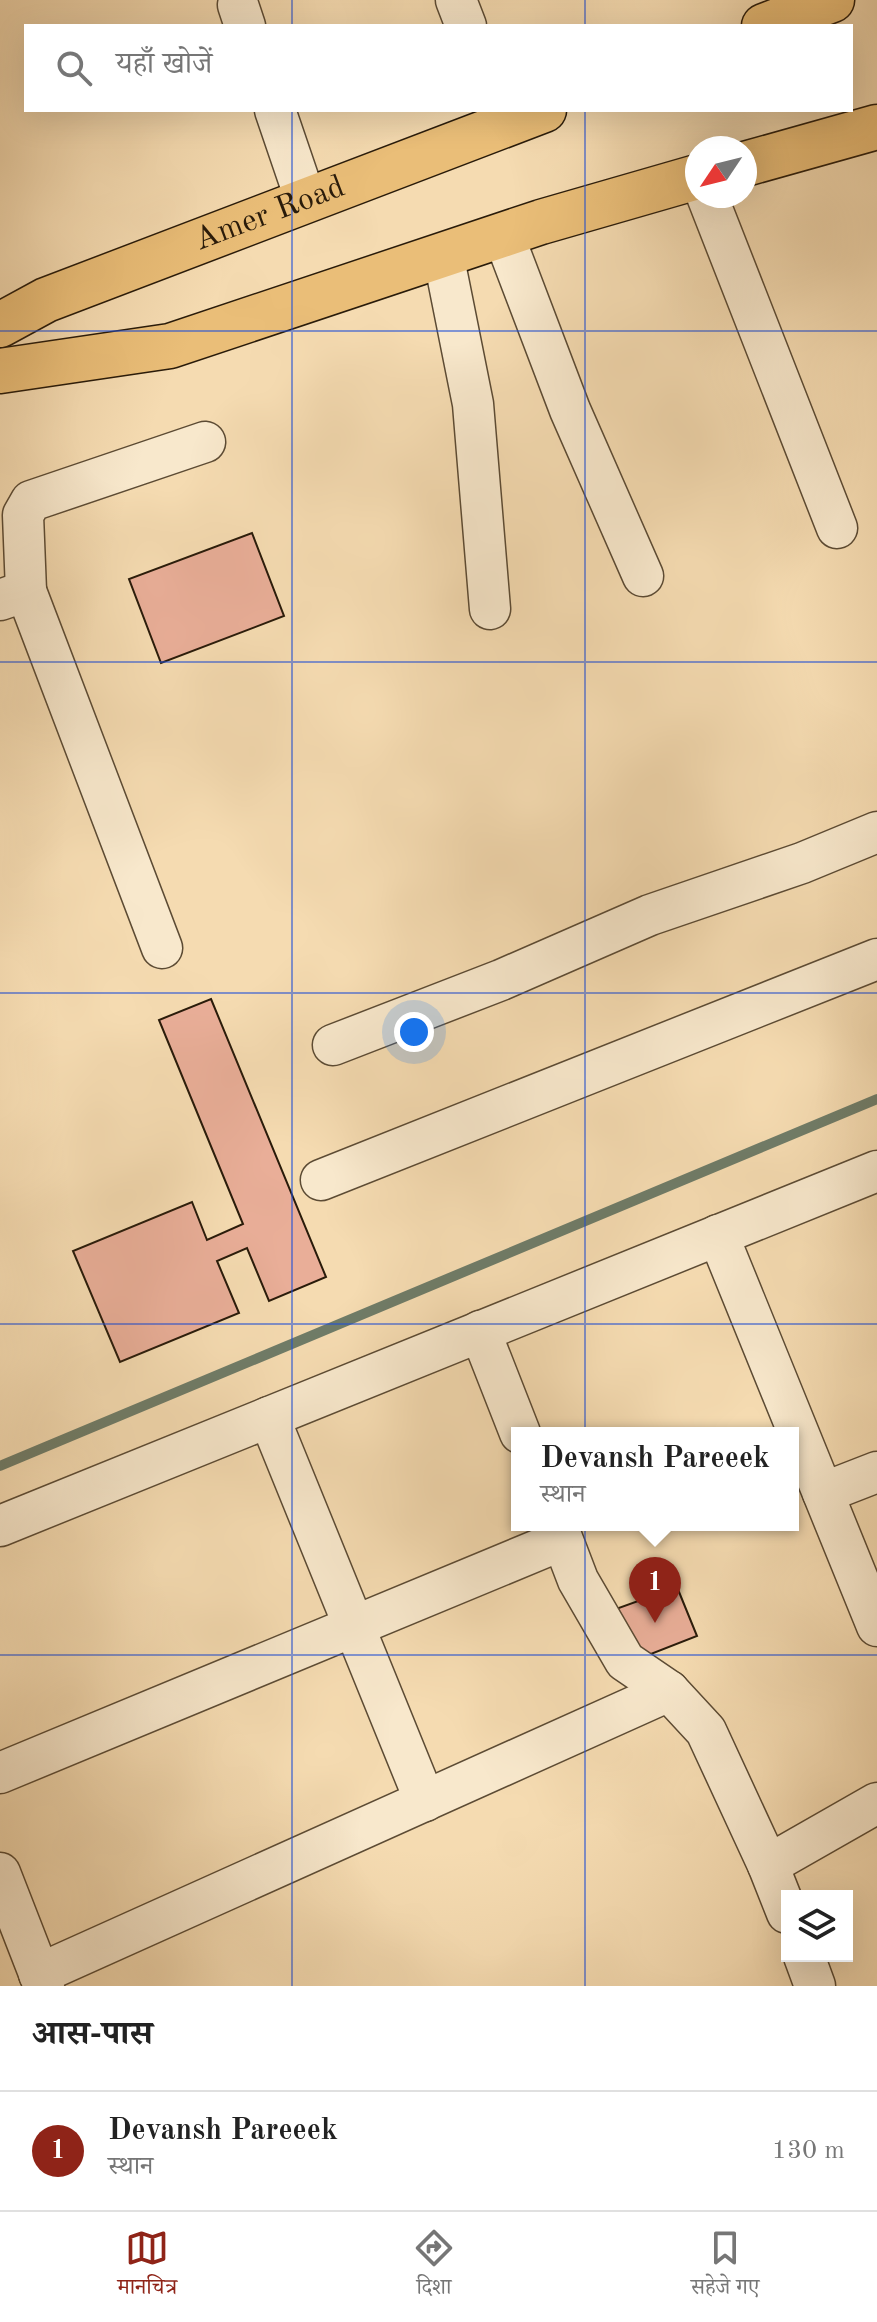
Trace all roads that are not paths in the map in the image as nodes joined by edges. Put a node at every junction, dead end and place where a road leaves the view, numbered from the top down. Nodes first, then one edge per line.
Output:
1 (456, 0) edge
2 (832, 0) edge
3 (465, 24) edge
4 (769, 24) edge
5 (276, 112) edge
6 (532, 112) edge
7 (498, 118) edge
8 (877, 127) edge
9 (757, 161) edge
10 (685, 181) edge
11 (306, 201) junction
12 (712, 208) edge
13 (503, 234) junction
14 (443, 254) junction
15 (0, 325) edge
16 (0, 371) edge
17 (205, 442) dead end
18 (837, 528) dead end
19 (643, 576) dead end
20 (13, 596) edge
21 (490, 609) dead end
22 (877, 832) edge
23 (162, 948) dead end
24 (877, 959) edge
25 (333, 1045) dead end
26 (877, 1171) edge
27 (321, 1180) dead end
28 (718, 1235) junction
29 (480, 1331) junction
30 (269, 1417) junction
31 (518, 1427) edge
32 (796, 1427) edge
33 (799, 1434) edge
34 (877, 1472) edge
35 (823, 1493) junction
36 (0, 1526) edge
37 (559, 1532) edge
38 (877, 1626) edge
39 (352, 1627) junction
40 (669, 1691) junction
41 (0, 1773) edge
42 (425, 1801) junction
43 (877, 1803) edge
44 (768, 1865) junction
45 (0, 1874) edge
46 (781, 1898) edge
47 (806, 1962) edge
48 (42, 1980) edge
49 (815, 1986) edge

1 - 3 street
2 - 4 main road
5 - 11 street
6 - 7 main road, Amer Road
7 - 11 main road, Amer Road
8 - 9 main road
10 - 13 main road
11 - 15 main road, Amer Road
12 - 18 street
13 - 14 main road
13 - 19 street
14 - 16 main road
14 - 21 street
17 - 20 street
20 - 23 street
22 - 25 street
24 - 27 street
26 - 28 street
28 - 29 street
28 - 32 street
29 - 30 street
29 - 31 street
30 - 36 street
30 - 39 street
33 - 35 street
34 - 35 street
35 - 38 street
37 - 39 street
37 - 40 street
39 - 41 street
39 - 42 street
40 - 42 street
40 - 44 street
42 - 48 street
43 - 44 street
44 - 46 street
45 - 48 street
47 - 49 street

